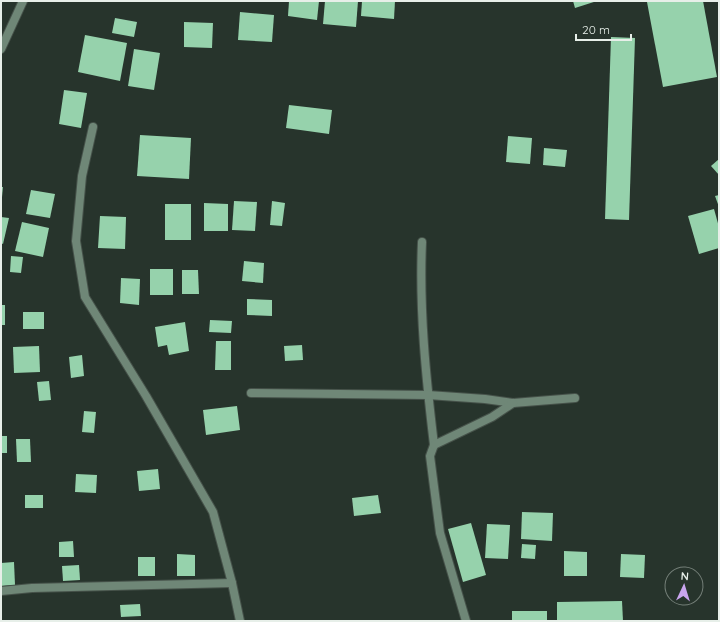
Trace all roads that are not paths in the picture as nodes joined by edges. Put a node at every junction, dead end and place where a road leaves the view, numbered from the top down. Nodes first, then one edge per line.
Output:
1 (23, 1) edge
2 (1, 49) edge
3 (93, 127) dead end
4 (422, 242) dead end
5 (251, 393) dead end
6 (428, 395) junction
7 (575, 398) dead end
8 (513, 403) junction
9 (434, 445) junction
10 (232, 583) junction
11 (1, 591) edge
12 (240, 621) edge
13 (466, 621) edge

1 - 2 street
3 - 10 street
4 - 6 street
5 - 6 street
6 - 8 street
6 - 9 street
7 - 8 street
8 - 9 street
9 - 13 street
10 - 11 street
10 - 12 street

